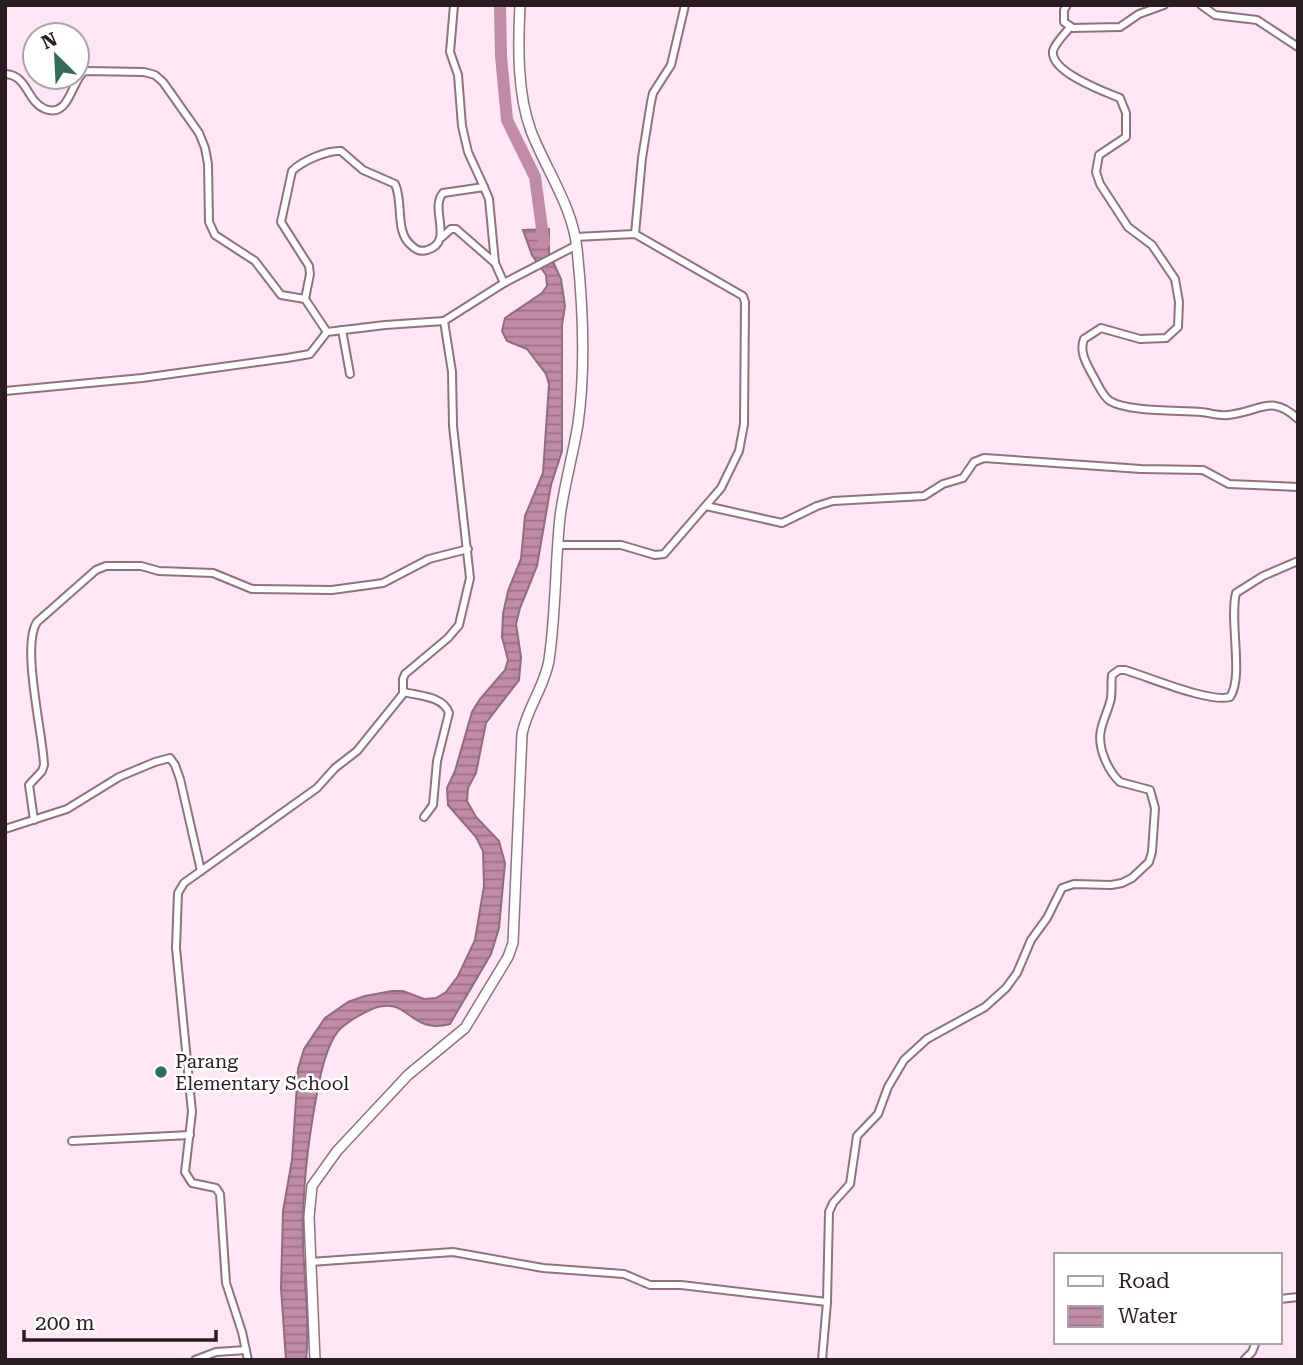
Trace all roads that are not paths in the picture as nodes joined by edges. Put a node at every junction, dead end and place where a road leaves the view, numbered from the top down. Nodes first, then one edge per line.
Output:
1 (454, 5) edge
2 (520, 5) edge
3 (685, 5) edge
4 (1067, 5) edge
5 (1164, 5) edge
6 (1201, 5) edge
7 (1070, 27) junction
8 (1298, 47) edge
9 (5, 74) edge
10 (484, 187) junction
11 (635, 234) junction
12 (442, 237) junction
13 (576, 241) junction
14 (495, 263) junction
15 (504, 283) junction
16 (305, 299) junction
17 (444, 321) junction
18 (342, 330) junction
19 (327, 332) junction
20 (349, 374) dead end
21 (5, 391) edge
22 (1298, 419) edge
23 (1298, 486) edge
24 (706, 506) junction
25 (559, 545) junction
26 (468, 549) junction
27 (1298, 561) edge
28 (404, 692) junction
29 (424, 817) dead end
30 (34, 820) junction
31 (5, 829) edge
32 (201, 871) junction
33 (190, 1135) junction
34 (72, 1141) dead end
35 (310, 1262) junction
36 (827, 1302) junction
37 (1255, 1344) edge
38 (246, 1350) junction
39 (195, 1360) edge
40 (248, 1360) edge
41 (315, 1360) edge
42 (821, 1360) edge
43 (1244, 1360) edge

1 - 10 street
2 - 13 main road
3 - 11 street
4 - 7 street
5 - 7 street
6 - 8 street
7 - 22 street
9 - 16 street
10 - 12 street
10 - 14 street
11 - 13 street
11 - 24 street
12 - 14 street
12 - 16 street
13 - 15 street
13 - 25 main road
14 - 15 street
15 - 17 street
16 - 19 street
17 - 18 street
17 - 26 street
18 - 19 street
18 - 20 street
19 - 21 street
23 - 24 street
24 - 25 street
25 - 35 main road
26 - 28 street
26 - 30 street
27 - 36 street
28 - 29 street
28 - 32 street
30 - 31 street
30 - 32 street
32 - 33 street
33 - 34 street
33 - 38 street
35 - 36 street
35 - 41 main road
36 - 42 street
37 - 43 street
38 - 39 street
38 - 40 street

